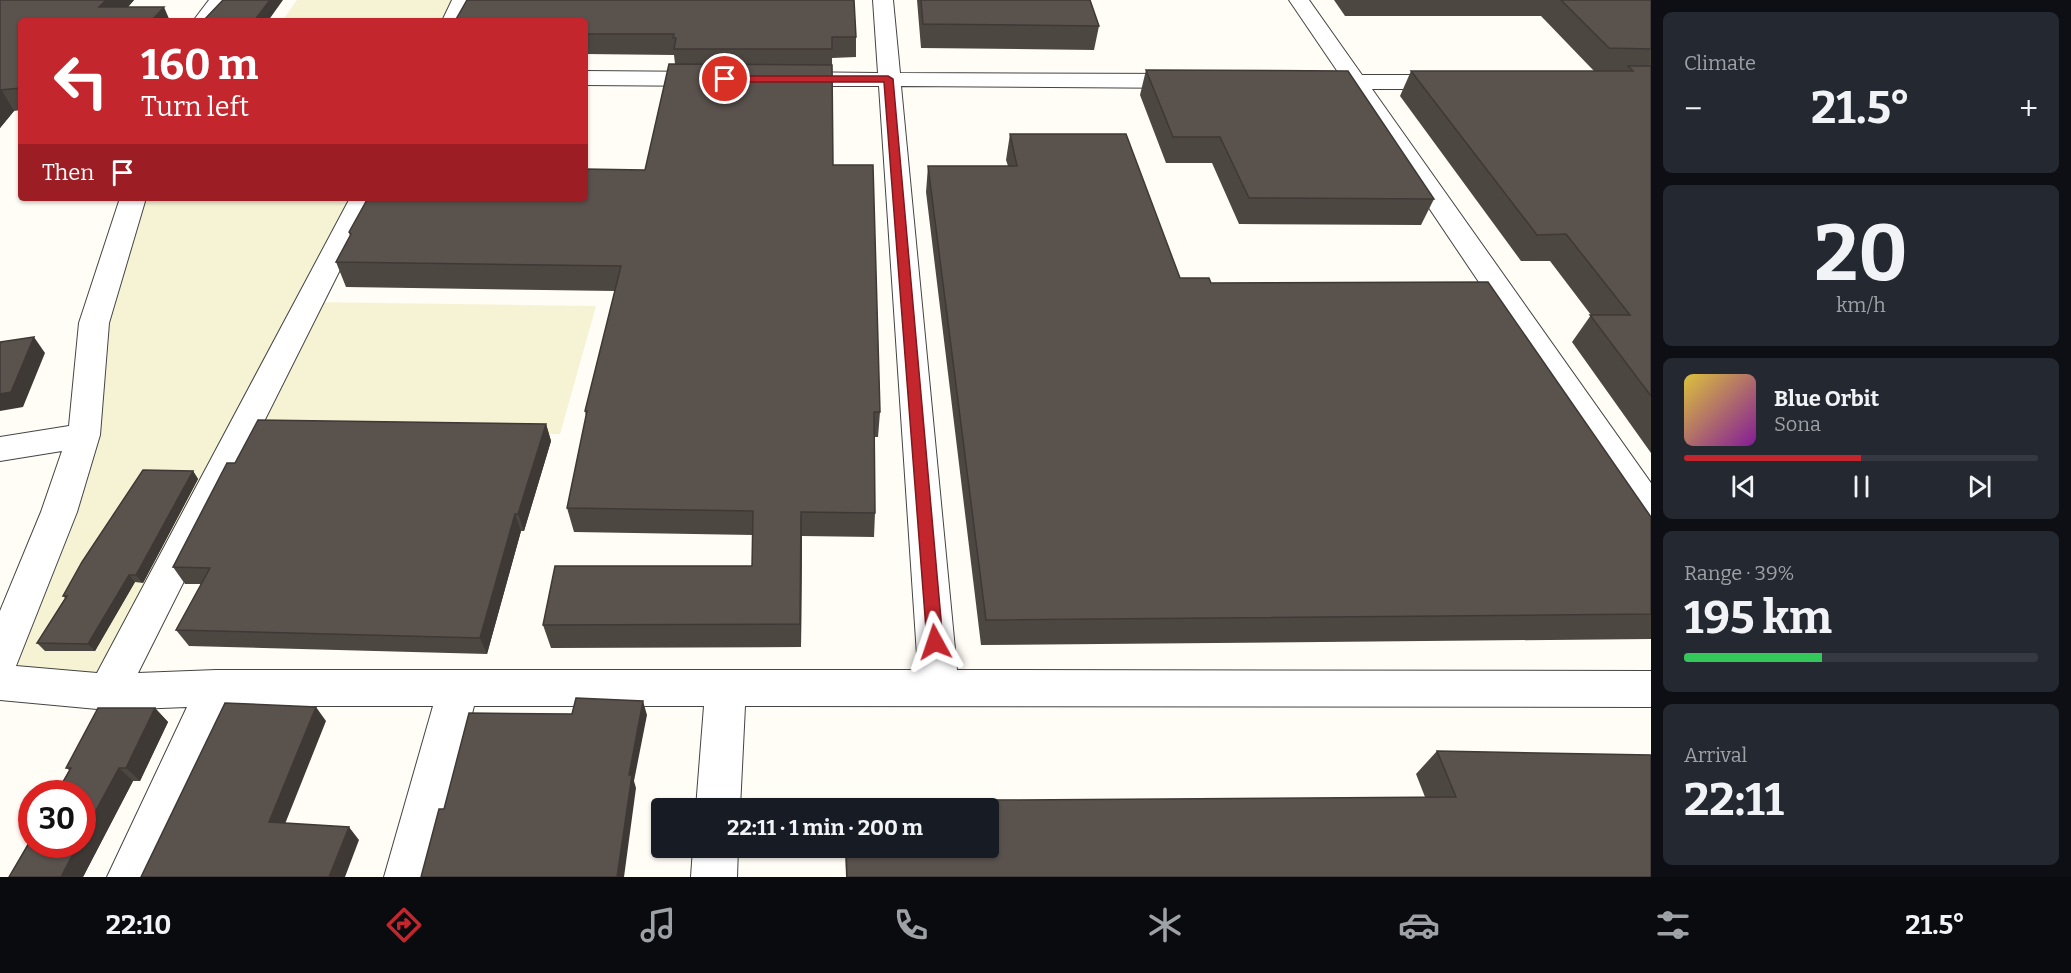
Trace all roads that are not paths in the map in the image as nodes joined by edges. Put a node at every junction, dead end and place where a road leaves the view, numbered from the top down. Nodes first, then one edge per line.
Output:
1 (220, 0) edge
2 (462, 0) edge
3 (883, 0) edge
4 (1299, 0) edge
5 (205, 18) edge
6 (453, 18) edge
7 (588, 78) edge
8 (737, 79) edge
9 (772, 79) edge
10 (888, 79) junction
11 (1212, 81) edge
12 (1283, 81) edge
13 (1355, 82) junction
14 (1473, 82) edge
15 (132, 201) edge
16 (361, 201) edge
17 (84, 435) junction
18 (0, 449) edge
19 (1651, 510) edge
20 (0, 658) edge
21 (0, 682) edge
22 (216, 688) junction
23 (458, 688) junction
24 (726, 688) junction
25 (939, 689) junction
26 (1651, 689) edge
27 (108, 692) junction
28 (719, 798) edge
29 (715, 858) edge
30 (130, 877) edge
31 (407, 877) edge
32 (714, 877) edge

1 - 5 street
2 - 6 street
3 - 10 street
4 - 13 street
7 - 8 street
9 - 10 street
10 - 11 street
10 - 25 street
12 - 13 street
13 - 14 street
13 - 19 street
15 - 17 street
16 - 27 street
17 - 18 street
17 - 20 street
21 - 27 street
22 - 23 street
22 - 27 street
22 - 30 street
23 - 24 street
23 - 31 street
24 - 25 street
24 - 28 street
25 - 26 street
29 - 32 street

